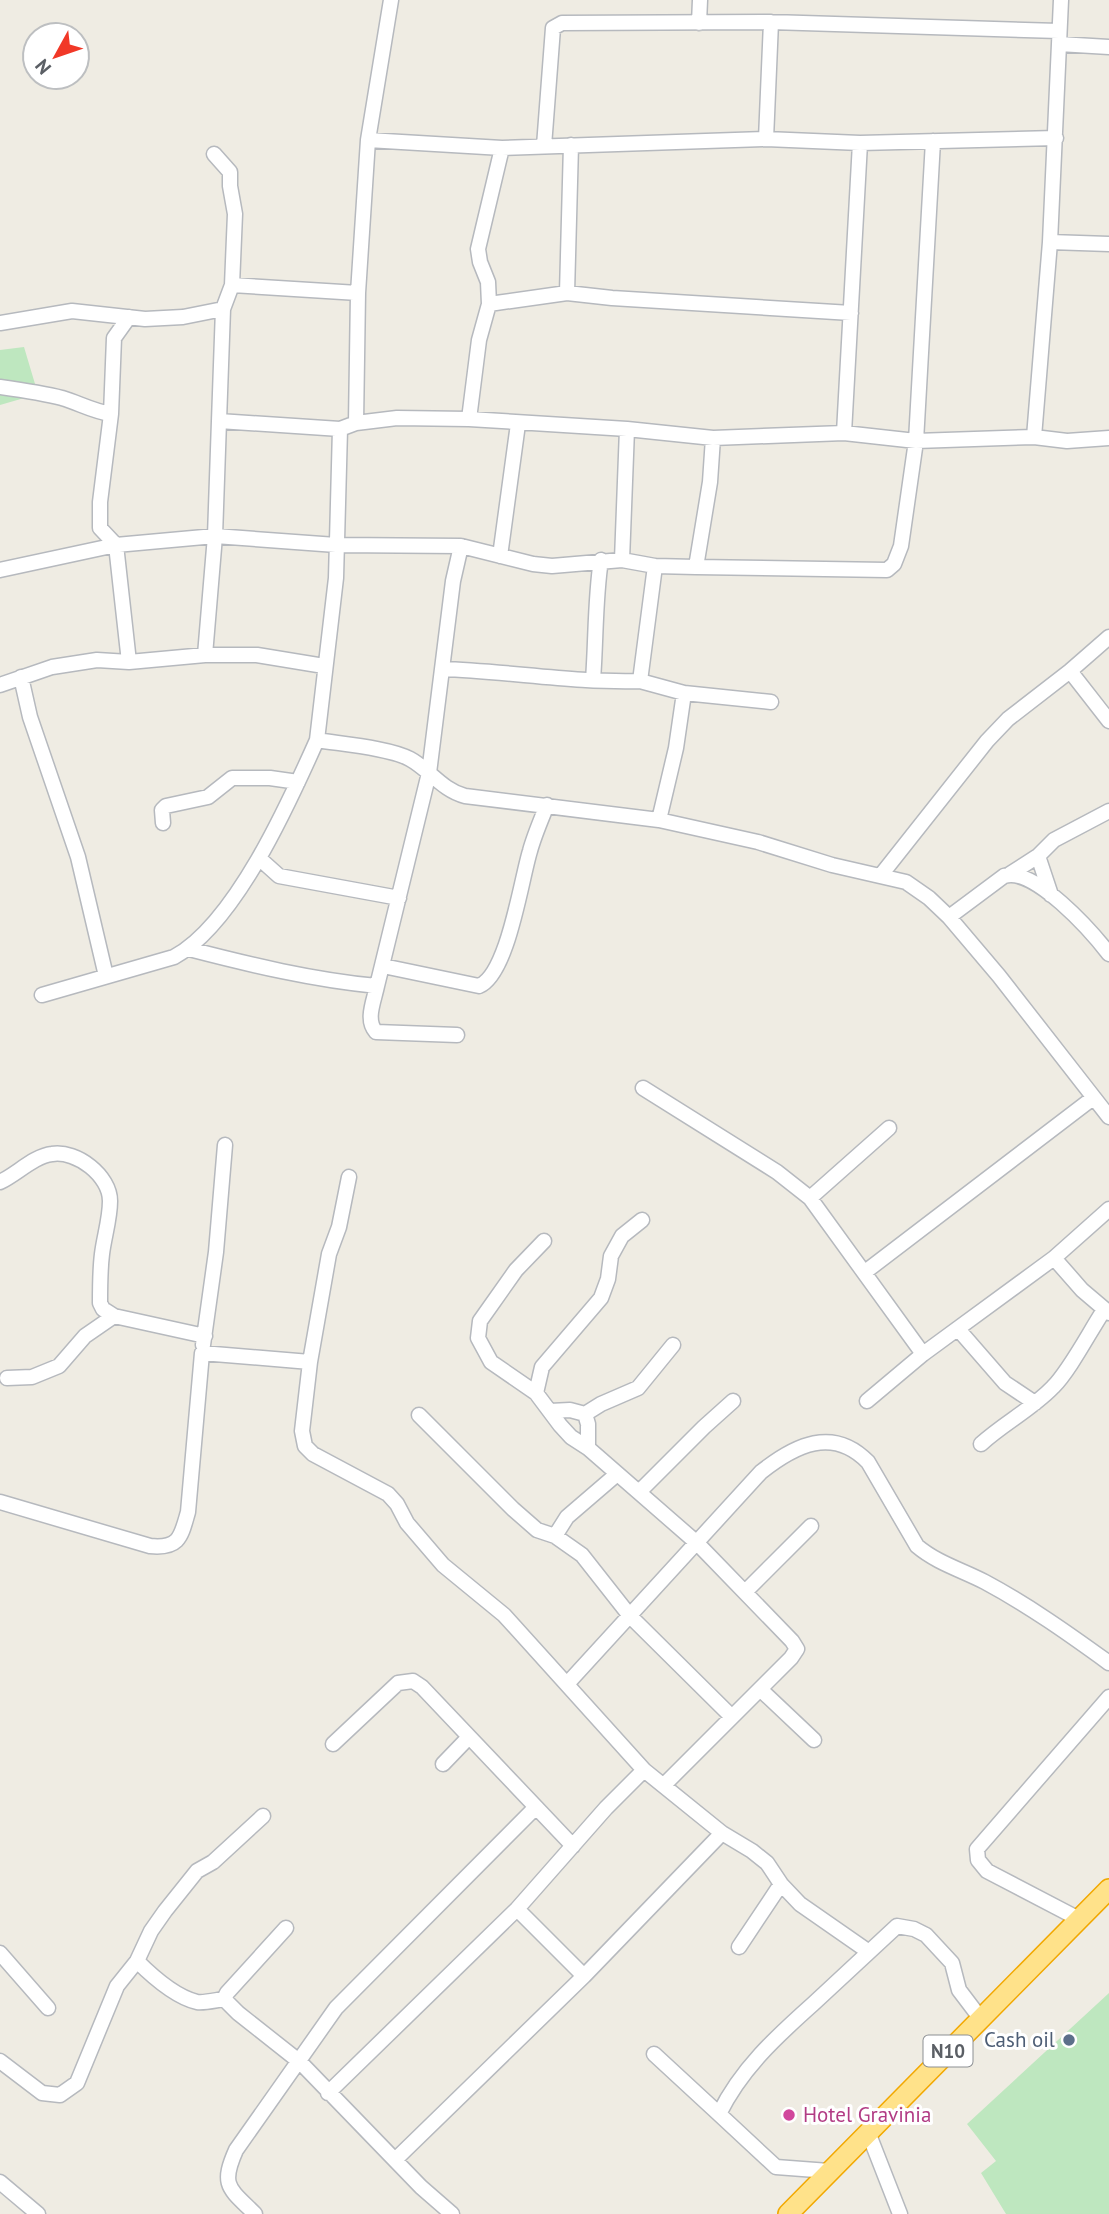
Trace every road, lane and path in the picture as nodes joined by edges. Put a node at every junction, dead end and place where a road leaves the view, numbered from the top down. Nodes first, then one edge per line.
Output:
1 (391, 0) edge
2 (700, 0) edge
3 (1061, 0) edge
4 (771, 22) junction
5 (699, 23) junction
6 (1059, 37) junction
7 (1109, 47) edge
8 (1056, 138) junction
9 (766, 139) junction
10 (368, 141) junction
11 (933, 142) junction
12 (860, 143) junction
13 (571, 145) junction
14 (544, 146) junction
15 (502, 148) junction
16 (214, 154) dead end
17 (1049, 242) junction
18 (1109, 244) edge
19 (232, 285) junction
20 (358, 293) junction
21 (567, 293) junction
22 (489, 304) junction
23 (223, 309) junction
24 (851, 313) junction
25 (99, 314) junction
26 (129, 317) junction
27 (0, 323) edge
28 (114, 338) junction
29 (0, 387) edge
30 (111, 414) junction
31 (469, 419) junction
32 (219, 421) junction
33 (356, 423) junction
34 (518, 424) junction
35 (340, 429) junction
36 (627, 429) junction
37 (844, 433) junction
38 (1034, 437) junction
39 (713, 438) junction
40 (1109, 438) edge
41 (916, 440) junction
42 (215, 536) junction
43 (116, 545) junction
44 (336, 545) junction
45 (461, 547) junction
46 (500, 556) junction
47 (622, 559) junction
48 (601, 560) junction
49 (655, 566) junction
50 (696, 567) junction
51 (0, 570) edge
52 (1109, 637) edge
53 (205, 655) junction
54 (130, 663) junction
55 (324, 666) junction
56 (442, 669) junction
57 (1070, 671) junction
58 (21, 677) junction
59 (593, 680) junction
60 (640, 681) junction
61 (0, 685) edge
62 (684, 693) junction
63 (771, 702) dead end
64 (1109, 720) edge
65 (317, 740) junction
66 (429, 774) junction
67 (298, 782) junction
68 (547, 805) junction
69 (1109, 811) edge
70 (659, 820) junction
71 (163, 823) dead end
72 (1038, 856) junction
73 (260, 859) junction
74 (1010, 874) junction
75 (881, 875) junction
76 (1051, 896) junction
77 (399, 898) junction
78 (949, 917) junction
79 (1107, 947) edge
80 (189, 949) junction
81 (383, 966) junction
82 (106, 976) junction
83 (377, 986) junction
84 (41, 995) dead end
85 (457, 1035) dead end
86 (643, 1088) dead end
87 (1093, 1098) junction
88 (1109, 1117) edge
89 (888, 1128) dead end
90 (225, 1145) dead end
91 (349, 1177) dead end
92 (0, 1182) edge
93 (810, 1198) junction
94 (1109, 1209) edge
95 (642, 1220) dead end
96 (544, 1241) dead end
97 (1054, 1258) junction
98 (865, 1272) junction
99 (1106, 1312) edge
100 (114, 1316) junction
101 (958, 1329) junction
102 (205, 1336) junction
103 (673, 1345) dead end
104 (202, 1353) junction
105 (923, 1354) junction
106 (310, 1362) junction
107 (7, 1378) dead end
108 (536, 1393) junction
109 (733, 1401) dead end
110 (867, 1401) dead end
111 (1035, 1403) junction
112 (550, 1410) junction
113 (585, 1414) junction
114 (419, 1415) dead end
115 (981, 1444) dead end
116 (588, 1448) junction
117 (617, 1474) junction
118 (639, 1492) junction
119 (0, 1502) edge
120 (811, 1526) dead end
121 (555, 1536) junction
122 (697, 1543) junction
123 (745, 1592) junction
124 (630, 1616) junction
125 (1109, 1663) edge
126 (567, 1684) junction
127 (760, 1689) junction
128 (1109, 1697) edge
129 (732, 1717) junction
130 (469, 1737) junction
131 (814, 1740) dead end
132 (333, 1744) dead end
133 (443, 1763) dead end
134 (644, 1770) junction
135 (664, 1785) junction
136 (536, 1807) junction
137 (263, 1816) dead end
138 (722, 1833) junction
139 (573, 1846) junction
140 (781, 1884) junction
141 (1109, 1889) edge
142 (517, 1909) junction
143 (1079, 1919) junction
144 (286, 1928) dead end
145 (739, 1947) dead end
146 (869, 1952) junction
147 (0, 1953) edge
148 (138, 1961) junction
149 (584, 1976) junction
150 (224, 1999) junction
151 (48, 2008) dead end
152 (981, 2019) junction
153 (654, 2054) dead end
154 (0, 2061) edge
155 (300, 2062) junction
156 (328, 2093) junction
157 (719, 2114) junction
158 (868, 2132) junction
159 (396, 2159) junction
160 (829, 2171) junction
161 (0, 2182) edge
162 (38, 2214) edge
163 (255, 2214) edge
164 (452, 2214) edge
165 (788, 2214) edge
166 (900, 2214) edge

1 - 10 street
2 - 5 street
3 - 6 street
4 - 5 street
4 - 6 street
4 - 9 street
5 - 14 street
6 - 7 street
6 - 8 street
8 - 11 street
8 - 17 street
9 - 12 street
9 - 13 street
10 - 15 street
10 - 20 street
11 - 12 street
11 - 41 street
12 - 24 street
13 - 14 street
13 - 21 street
14 - 15 street
15 - 22 street
16 - 19 street
17 - 18 street
17 - 38 street
19 - 20 street
19 - 23 street
20 - 33 street
21 - 22 street
21 - 24 street
22 - 31 street
23 - 26 street
23 - 32 street
24 - 37 street
25 - 26 street
25 - 27 street
25 - 28 street
26 - 28 street
28 - 30 street
29 - 30 street
30 - 43 street
31 - 33 street
31 - 34 street
32 - 35 street
32 - 42 street
33 - 35 street
34 - 36 street
34 - 46 street
35 - 44 street
36 - 39 street
36 - 47 street
37 - 39 street
37 - 41 street
38 - 40 street
38 - 41 street
39 - 50 street
41 - 50 street
42 - 43 street
42 - 44 street
42 - 53 street
43 - 51 street
43 - 54 street
44 - 45 street
44 - 55 street
45 - 46 street
45 - 56 street
46 - 48 street
47 - 48 street
47 - 49 street
48 - 59 street
49 - 50 street
49 - 60 street
52 - 57 street
53 - 54 street
53 - 55 street
54 - 58 street
55 - 65 street
56 - 59 street
56 - 66 street
57 - 64 street
57 - 75 street
58 - 61 street
58 - 82 street
59 - 60 street
60 - 62 street
62 - 63 street
62 - 70 street
65 - 66 street
65 - 67 street
66 - 68 street
66 - 77 street
67 - 71 street
67 - 73 street
68 - 70 street
68 - 81 street
69 - 72 street
70 - 75 street
72 - 74 street
72 - 76 street
73 - 77 street
73 - 80 street
74 - 76 street
74 - 78 street
75 - 78 street
76 - 79 street
77 - 81 street
78 - 87 street
80 - 82 street
80 - 83 street
81 - 83 street
82 - 84 street
83 - 85 street
86 - 93 street
87 - 88 street
87 - 98 street
89 - 93 street
90 - 102 street
91 - 106 street
92 - 100 street
93 - 98 street
94 - 97 street
95 - 108 street
96 - 108 street
97 - 99 street
97 - 101 street
98 - 105 street
99 - 111 street
100 - 102 street
100 - 107 street
101 - 105 street
101 - 111 street
102 - 104 street
103 - 113 street
104 - 106 street
104 - 119 street
105 - 110 street
106 - 126 street
108 - 112 street
109 - 118 street
111 - 115 street
112 - 113 street
112 - 116 street
113 - 116 street
114 - 121 street
116 - 117 street
117 - 118 street
117 - 121 street
118 - 122 street
120 - 123 street
121 - 124 street
122 - 123 street
122 - 124 street
122 - 125 street
123 - 127 street
124 - 126 street
124 - 129 street
126 - 134 street
127 - 129 street
127 - 131 street
128 - 143 street
129 - 135 street
130 - 132 street
130 - 133 street
130 - 136 street
134 - 135 street
134 - 139 street
135 - 138 street
136 - 139 street
136 - 155 street
137 - 148 street
138 - 140 street
138 - 149 street
139 - 142 street
140 - 145 street
140 - 146 street
141 - 143 highway, N10
142 - 149 street
142 - 156 street
143 - 152 highway, N10
144 - 150 street
146 - 152 street
146 - 157 street
147 - 151 street
148 - 150 street
148 - 154 street
149 - 159 street
150 - 155 street
152 - 158 highway, N10
153 - 157 street
155 - 156 street
155 - 163 street
156 - 159 street
157 - 160 street
158 - 160 highway, N10
158 - 166 street
159 - 164 street
160 - 165 highway, N10
161 - 162 street

